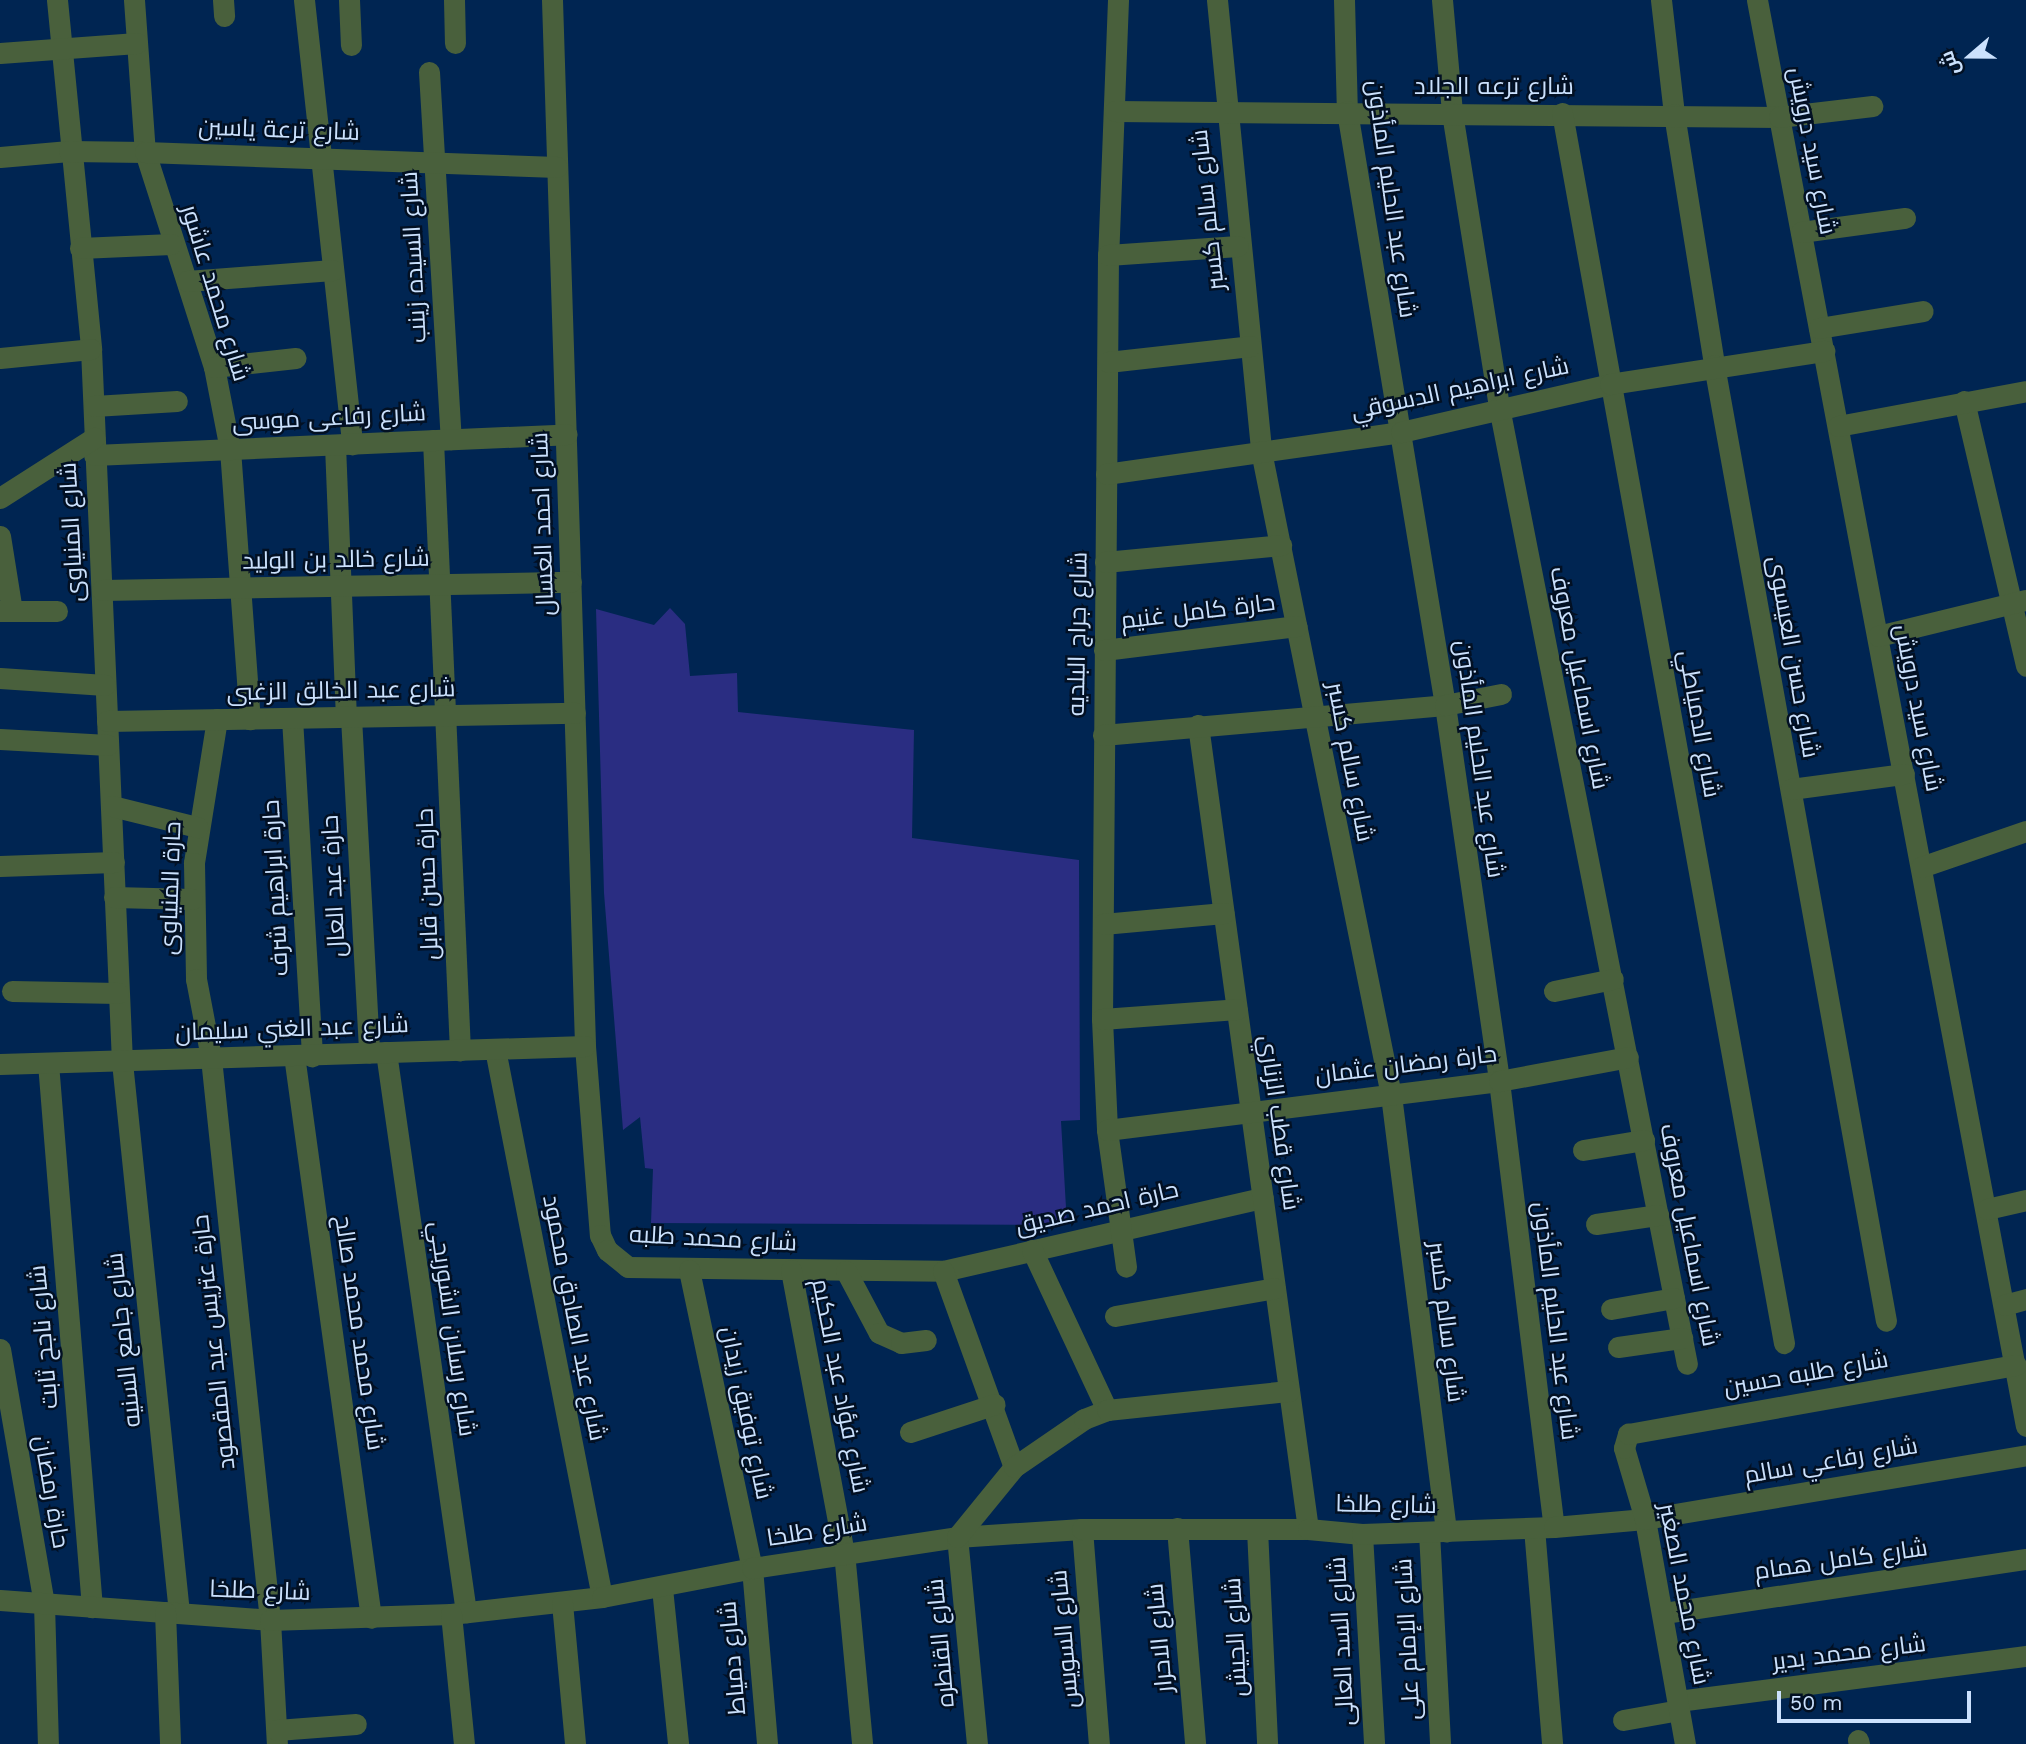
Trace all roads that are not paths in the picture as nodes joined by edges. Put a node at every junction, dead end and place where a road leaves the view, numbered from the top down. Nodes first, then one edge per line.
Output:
1 (57, 0) edge
2 (134, 0) edge
3 (304, 0) edge
4 (349, 0) edge
5 (454, 0) edge
6 (552, 0) edge
7 (1118, 0) edge
8 (1217, 0) edge
9 (1343, 0) edge
10 (1442, 0) edge
11 (1661, 0) edge
12 (1757, 0) edge
13 (137, 43) junction
14 (455, 43) dead end
15 (351, 46) dead end
16 (61, 49) junction
17 (0, 53) edge
18 (429, 72) dead end
19 (1872, 106) dead end
20 (1115, 111) junction
21 (1347, 111) junction
22 (1224, 112) junction
23 (1452, 113) junction
24 (1562, 113) junction
25 (1674, 114) junction
26 (1779, 117) junction
27 (69, 151) junction
28 (145, 152) junction
29 (0, 157) edge
30 (323, 157) junction
31 (435, 160) junction
32 (557, 167) junction
33 (1905, 218) dead end
34 (1801, 232) junction
35 (171, 244) junction
36 (1238, 246) junction
37 (80, 248) junction
38 (1108, 254) junction
39 (333, 270) junction
40 (187, 281) junction
41 (1923, 311) dead end
42 (1819, 328) junction
43 (1250, 346) junction
44 (91, 349) junction
45 (1824, 351) junction
46 (0, 358) edge
47 (296, 358) dead end
48 (1108, 362) junction
49 (1714, 365) junction
50 (214, 367) junction
51 (1610, 384) junction
52 (2026, 391) edge
53 (177, 401) dead end
54 (1964, 401) junction
55 (94, 406) junction
56 (1499, 407) junction
57 (1838, 426) junction
58 (1401, 432) junction
59 (566, 434) junction
60 (442, 439) junction
61 (344, 444) junction
62 (94, 447) junction
63 (230, 449) junction
64 (1261, 451) junction
65 (1106, 474) junction
66 (0, 498) edge
67 (0, 536) edge
68 (1280, 545) junction
69 (1105, 562) junction
70 (571, 582) junction
71 (441, 584) junction
72 (341, 586) junction
73 (243, 587) junction
74 (102, 590) junction
75 (2018, 602) edge
76 (6, 611) edge
77 (57, 611) dead end
78 (1297, 626) junction
79 (1878, 636) junction
80 (1104, 650) junction
81 (2026, 666) edge
82 (0, 678) edge
83 (105, 685) junction
84 (1501, 694) dead end
85 (1445, 705) junction
86 (575, 713) junction
87 (1313, 713) junction
88 (448, 715) junction
89 (349, 717) junction
90 (292, 718) junction
91 (217, 719) junction
92 (250, 719) junction
93 (107, 721) junction
94 (1198, 725) junction
95 (1103, 735) junction
96 (0, 739) edge
97 (108, 745) junction
98 (1904, 774) junction
99 (1791, 789) junction
100 (112, 806) junction
101 (197, 827) junction
102 (2026, 831) edge
103 (114, 862) junction
104 (0, 866) edge
105 (1921, 867) junction
106 (114, 897) junction
107 (192, 899) junction
108 (1224, 913) junction
109 (1103, 925) junction
110 (1613, 979) junction
111 (12, 991) dead end
112 (1554, 991) dead end
113 (118, 993) junction
114 (1237, 1009) junction
115 (1102, 1019) junction
116 (586, 1046) junction
117 (495, 1049) junction
118 (460, 1050) junction
119 (378, 1053) junction
120 (303, 1056) junction
121 (1628, 1057) junction
122 (211, 1058) junction
123 (122, 1062) junction
124 (48, 1063) junction
125 (0, 1064) edge
126 (1499, 1080) junction
127 (1391, 1095) junction
128 (1251, 1111) junction
129 (1107, 1130) junction
130 (1644, 1140) junction
131 (1583, 1150) dead end
132 (1263, 1198) junction
133 (2026, 1200) edge
134 (1987, 1209) junction
135 (1658, 1215) junction
136 (1596, 1224) dead end
137 (1118, 1231) junction
138 (1032, 1250) junction
139 (1126, 1267) dead end
140 (689, 1270) junction
141 (791, 1270) junction
142 (846, 1271) junction
143 (943, 1271) junction
144 (1275, 1288) junction
145 (1674, 1298) junction
146 (2026, 1299) edge
147 (2004, 1305) junction
148 (1611, 1308) dead end
149 (1115, 1316) dead end
150 (1886, 1321) dead end
151 (1682, 1338) junction
152 (926, 1340) dead end
153 (1784, 1343) dead end
154 (1618, 1348) dead end
155 (0, 1349) edge
156 (1687, 1364) dead end
157 (2016, 1364) junction
158 (1289, 1391) junction
159 (995, 1404) junction
160 (1107, 1410) junction
161 (2025, 1414) edge
162 (910, 1432) dead end
163 (2026, 1455) edge
164 (1625, 1456) joint
165 (1014, 1467) junction
166 (1645, 1519) junction
167 (1544, 1527) junction
168 (1177, 1528) junction
169 (1082, 1529) junction
170 (1257, 1529) junction
171 (1308, 1529) junction
172 (1438, 1532) junction
173 (1362, 1534) junction
174 (957, 1537) junction
175 (844, 1552) junction
176 (2026, 1559) edge
177 (752, 1568) junction
178 (662, 1588) junction
179 (602, 1597) junction
180 (0, 1600) edge
181 (44, 1603) junction
182 (562, 1603) junction
183 (92, 1606) junction
184 (172, 1613) junction
185 (458, 1613) junction
186 (1664, 1613) junction
187 (371, 1618) junction
188 (270, 1620) junction
189 (2026, 1656) edge
190 (1678, 1706) junction
191 (1623, 1720) dead end
192 (356, 1724) dead end
193 (277, 1737) edge
194 (48, 1744) edge
195 (170, 1744) edge
196 (464, 1744) edge
197 (575, 1744) edge
198 (678, 1744) edge
199 (767, 1744) edge
200 (862, 1744) edge
201 (976, 1744) edge
202 (1099, 1744) edge
203 (1195, 1744) edge
204 (1267, 1744) edge
205 (1374, 1744) edge
206 (1440, 1744) edge
207 (1552, 1744) edge
208 (1685, 1744) edge

1 - 16 street, شارع المنياوى
2 - 13 street, شارع محمد عاشور
3 - 30 street, حارة عبد العال
4 - 15 street
5 - 14 street
6 - 32 street, شارع احمد العسال
7 - 20 street, شارع جراج البلديه
8 - 22 street, شارع سالم كسبر
9 - 21 street, شارع عبد الحليم المأذون
10 - 23 street, شارع اسماعيل معروف
11 - 25 street, شارع حسن العيسوى
12 - 26 street, شارع سيد درويش
13 - 16 street
13 - 28 street, شارع محمد عاشور
16 - 17 street
16 - 27 street, شارع المنياوى
18 - 31 street, شارع السيده زينب
19 - 26 street, شارع ترعه الجلاد
20 - 22 street, شارع ترعه الجلاد
20 - 38 street, شارع جراج البلديه
21 - 22 street, شارع ترعه الجلاد
21 - 23 street, شارع ترعه الجلاد
21 - 58 street, شارع عبد الحليم المأذون
22 - 36 street, شارع سالم كسبر
23 - 24 street, شارع ترعه الجلاد
23 - 56 street, شارع اسماعيل معروف
24 - 25 street, شارع ترعه الجلاد
24 - 51 street, شارع الدمياطي
25 - 26 street, شارع ترعه الجلاد
25 - 49 street, شارع حسن العيسوى
26 - 34 street, شارع سيد درويش
27 - 28 street, شارع ترعة ياسين
27 - 29 street, شارع ترعة ياسين
27 - 37 street, شارع المنياوى
28 - 30 street, شارع ترعة ياسين
28 - 35 street, شارع محمد عاشور
30 - 31 street, شارع ترعة ياسين
30 - 39 street, حارة عبد العال
31 - 32 street, شارع ترعة ياسين
31 - 60 street, شارع السيده زينب
32 - 59 street, شارع احمد العسال
33 - 34 street
34 - 42 street, شارع سيد درويش
35 - 37 street
35 - 40 street, شارع محمد عاشور
36 - 38 street
36 - 43 street, شارع سالم كسبر
37 - 44 street, شارع المنياوى
38 - 48 street, شارع جراج البلديه
39 - 40 street
39 - 61 street, حارة عبد العال
40 - 50 street, شارع محمد عاشور
41 - 42 street
42 - 45 street, شارع سيد درويش
43 - 48 street
43 - 64 street, شارع سالم كسبر
44 - 46 street
44 - 55 street, شارع المنياوى
45 - 49 street, شارع ابراهيم الدسوقي
45 - 57 street, شارع سيد درويش
47 - 50 street
48 - 65 street, شارع جراج البلديه
49 - 51 street, شارع ابراهيم الدسوقي
49 - 99 street, شارع حسن العيسوى
50 - 63 street, شارع محمد عاشور
51 - 56 street, شارع ابراهيم الدسوقي
51 - 153 street, شارع الدمياطي
52 - 54 street
53 - 55 street
54 - 57 street
54 - 75 street
55 - 62 street, شارع المنياوى
56 - 58 street, شارع ابراهيم الدسوقي
56 - 110 street, شارع اسماعيل معروف
57 - 79 street, شارع سيد درويش
58 - 64 street, شارع ابراهيم الدسوقي
58 - 85 street, شارع عبد الحليم المأذون
59 - 60 street, شارع رفاعى موسى
59 - 70 street, شارع احمد العسال
60 - 61 street, شارع رفاعى موسى
60 - 71 street, شارع السيده زينب
61 - 63 street, شارع رفاعى موسى
61 - 72 street, حارة عبد العال
62 - 63 street, شارع رفاعى موسى
62 - 66 street
62 - 74 street, شارع المنياوى
63 - 73 street, شارع محمد عاشور
64 - 65 street, شارع ابراهيم الدسوقي
64 - 68 street, شارع سالم كسبر
65 - 69 street, شارع جراج البلديه
67 - 76 street
68 - 69 street
68 - 78 street, شارع سالم كسبر
69 - 80 street, شارع جراج البلديه
70 - 71 street, شارع خالد بن الوليد
70 - 86 street, شارع احمد العسال
71 - 72 street, شارع خالد بن الوليد
71 - 88 street, حارة حسن قابل
72 - 73 street, شارع خالد بن الوليد
72 - 89 street, حارة عبد العال
73 - 74 street, شارع خالد بن الوليد
73 - 92 street, شارع محمد عاشور
74 - 83 street, شارع المنياوى
75 - 79 street
75 - 81 street
76 - 77 street
78 - 80 street, حارة كامل غنيم
78 - 87 street, شارع سالم كسبر
79 - 98 street, شارع سيد درويش
80 - 95 street, شارع جراج البلديه
82 - 83 street
83 - 93 street, شارع المنياوى
84 - 85 street
85 - 87 street
85 - 126 street, شارع عبد الحليم المأذون
86 - 88 street, شارع عبد الخالق الزغبى
86 - 116 street, شارع احمد العسال
87 - 94 street
87 - 127 street, شارع سالم كسبر
88 - 89 street, شارع عبد الخالق الزغبى
88 - 118 street, حارة حسن قابل
89 - 90 street, شارع عبد الخالق الزغبى
89 - 119 street, حارة عبد العال
90 - 92 street, شارع عبد الخالق الزغبى
90 - 120 street, حارة ابراهيم شرف
91 - 92 street, شارع عبد الخالق الزغبى
91 - 93 street, شارع عبد الخالق الزغبى
91 - 101 street, حارة المنياوى
93 - 97 street, شارع المنياوى
94 - 95 street
94 - 108 street, شارع قطب الزناري
95 - 109 street, شارع جراج البلديه
96 - 97 street
97 - 100 street, شارع المنياوى
98 - 99 street
98 - 105 street, شارع سيد درويش
99 - 150 street, شارع حسن العيسوى
100 - 101 street
100 - 103 street, شارع المنياوى
101 - 107 street, حارة المنياوى
102 - 105 street
103 - 104 street
103 - 106 street, شارع المنياوى
105 - 134 street, شارع سيد درويش
106 - 107 street
106 - 113 street, شارع المنياوى
107 - 122 street, حارة المنياوى
108 - 109 street
108 - 114 street, شارع قطب الزناري
109 - 115 street, شارع جراج البلديه
110 - 112 street
110 - 121 street, شارع اسماعيل معروف
111 - 113 street
113 - 123 street, شارع المنياوى
114 - 115 street
114 - 128 street, شارع قطب الزناري
115 - 129 street, شارع جراج البلديه
116 - 117 street, شارع عبد الغني سليمان
116 - 140 street, شارع محمد طلبه
117 - 118 street, شارع عبد الغني سليمان
117 - 179 street, شارع عبد الصادق محمود
118 - 119 street, شارع عبد الغني سليمان
119 - 120 street, شارع عبد الغني سليمان
119 - 185 street, شارع رسلان الشوربجي
120 - 122 street, شارع عبد الغني سليمان
120 - 187 street, شارع محمد محمد صالح
121 - 126 street, حارة رمضان عثمان
121 - 130 street, شارع اسماعيل معروف
122 - 123 street, شارع عبد الغني سليمان
122 - 188 street, حارة عتريس عبد المقصود
123 - 124 street, شارع عبد الغني سليمان
123 - 184 street, شارع جامع السنيه
124 - 125 street, شارع عبد الغني سليمان
124 - 183 street, شارع ناجح ثابت
126 - 127 street, حارة رمضان عثمان
126 - 167 street, شارع عبد الحليم المأذون
127 - 128 street, حارة رمضان عثمان
127 - 172 street, شارع سالم كسبر
128 - 129 street, حارة رمضان عثمان
128 - 132 street, شارع قطب الزناري
129 - 137 street, شارع جراج البلديه
130 - 131 street
130 - 135 street, شارع اسماعيل معروف
132 - 137 street, حارة احمد صديق
132 - 144 street, شارع قطب الزناري
133 - 134 street
134 - 147 street, شارع سيد درويش
135 - 136 street
135 - 145 street, شارع اسماعيل معروف
137 - 138 street, حارة احمد صديق
137 - 139 street, شارع جراج البلديه
138 - 143 street, حارة احمد صديق
138 - 160 street
140 - 141 street, شارع محمد طلبه
140 - 177 street, شارع توفيق زيدان
141 - 142 street, شارع محمد طلبه
141 - 175 street, شارع فؤاد عبد الحكيم
142 - 143 street, شارع محمد طلبه
142 - 152 street
143 - 159 street
144 - 149 street
144 - 158 street, شارع قطب الزناري
145 - 148 street
145 - 151 street, شارع اسماعيل معروف
146 - 147 street
147 - 157 street, شارع سيد درويش
151 - 154 street
151 - 156 street, شارع اسماعيل معروف
155 - 181 street, حارة رمضان
157 - 161 street, شارع سيد درويش
157 - 164 street, شارع طلبه حسين
158 - 160 street
158 - 171 street, شارع قطب الزناري
159 - 162 street
159 - 165 street
160 - 165 street
163 - 166 street, شارع رفاعي سالم
164 - 166 street, شارع محمد الصغير
165 - 174 street
166 - 167 street, شارع طلخا
166 - 186 street, شارع محمد الصغير
167 - 172 street, شارع طلخا
167 - 207 street, شارع عبد الحليم المأذون
168 - 169 street, شارع طلخا
168 - 170 street, شارع طلخا
168 - 203 street, شارع الاحرار
169 - 174 street, شارع طلخا
169 - 202 street, شارع السويس
170 - 171 street, شارع طلخا
170 - 204 street, شارع الجيش
171 - 173 street, شارع طلخا
172 - 173 street, شارع طلخا
172 - 206 street, شارع الإمام على
173 - 205 street, شارع السد العالى
174 - 175 street, شارع طلخا
174 - 201 street, شارع القنطره
175 - 177 street, شارع طلخا
175 - 200 street, شارع فؤاد عبد الحكيم
176 - 186 street, شارع كامل همام
177 - 178 street, شارع طلخا
177 - 199 street, شارع دمياط
178 - 179 street, شارع طلخا
178 - 198 street
179 - 182 street, شارع طلخا
180 - 181 street, شارع طلخا
181 - 183 street, شارع طلخا
181 - 194 street, حارة رمضان
182 - 185 street, شارع طلخا
182 - 197 street
183 - 184 street, شارع طلخا
184 - 188 street, شارع طلخا
184 - 195 street, شارع جامع السنيه
185 - 187 street, شارع طلخا
185 - 196 street, شارع رسلان الشوربجي
186 - 190 street, شارع محمد الصغير
187 - 188 street, شارع طلخا
188 - 193 street, حارة عتريس عبد المقصود
189 - 190 street, شارع محمد بدير
190 - 191 street, شارع محمد بدير
190 - 208 street, شارع محمد الصغير
192 - 193 street

